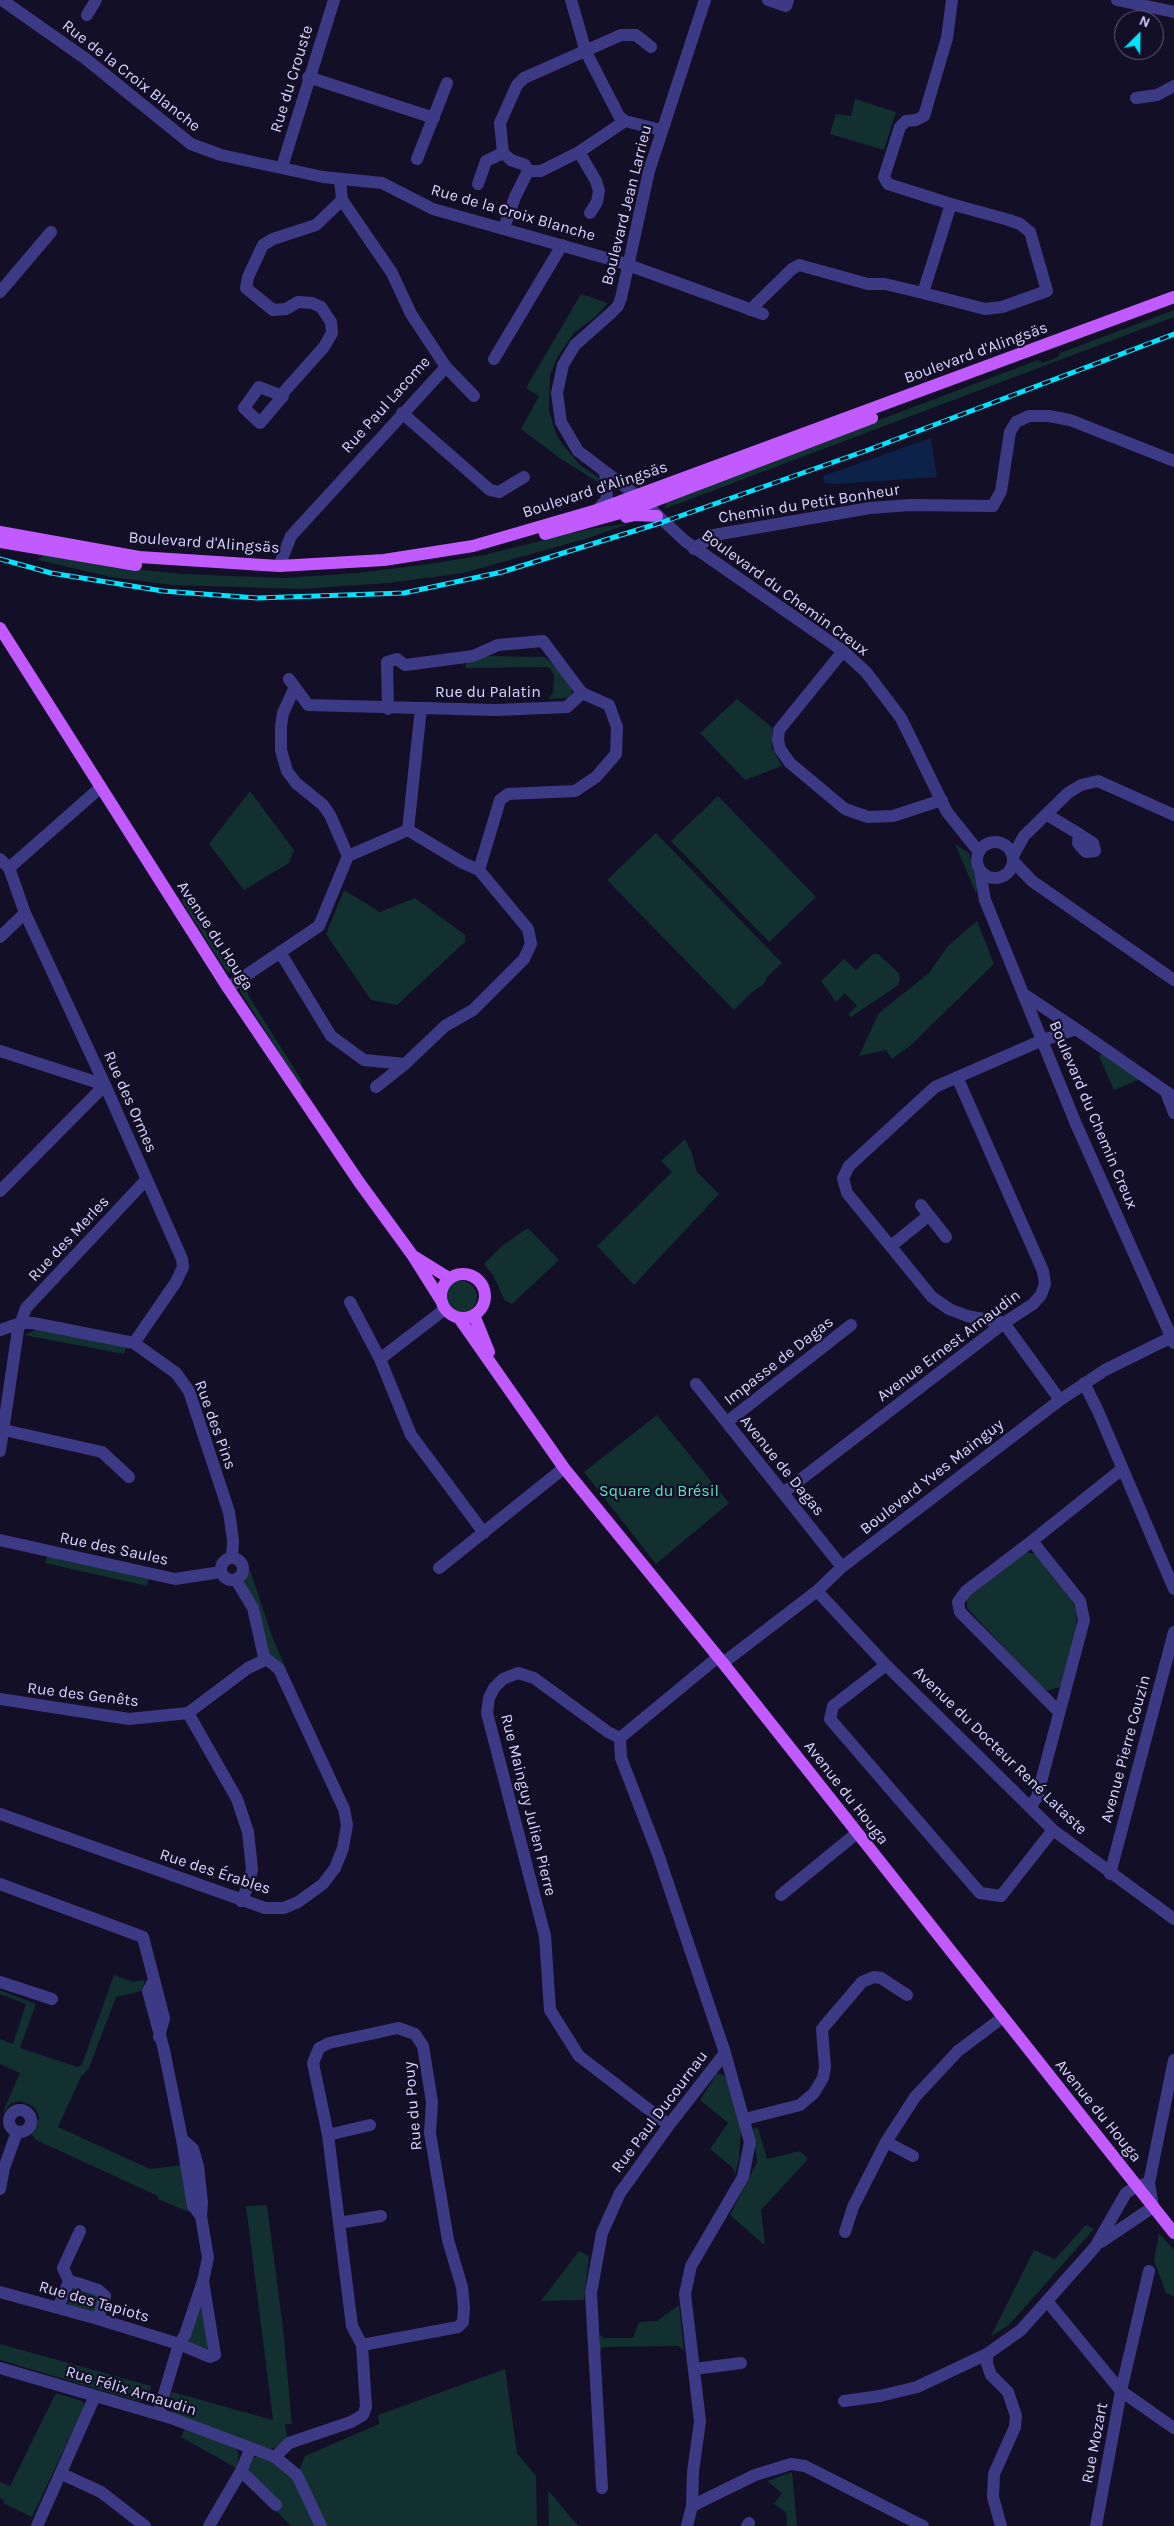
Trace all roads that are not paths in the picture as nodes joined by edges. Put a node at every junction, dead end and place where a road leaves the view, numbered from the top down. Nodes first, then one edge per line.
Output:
1 (2, 0) edge
2 (96, 0) edge
3 (334, 0) edge
4 (572, 0) edge
5 (705, 0) edge
6 (768, 0) edge
7 (952, 0) edge
8 (1117, 0) edge
9 (787, 3) edge
10 (1174, 12) edge
11 (87, 15) dead end
12 (651, 47) dead end
13 (586, 52) junction
14 (308, 77) junction
15 (447, 83) dead end
16 (1174, 86) edge
17 (1136, 98) dead end
18 (434, 118) junction
19 (625, 121) junction
20 (661, 130) junction
21 (579, 152) junction
22 (503, 153) junction
23 (417, 159) dead end
24 (282, 167) junction
25 (528, 170) junction
26 (340, 180) junction
27 (478, 184) dead end
28 (342, 200) junction
29 (951, 204) junction
30 (590, 213) dead end
31 (504, 228) junction
32 (51, 232) dead end
33 (562, 245) junction
34 (630, 265) junction
35 (0, 292) edge
36 (924, 293) junction
37 (1174, 297) edge
38 (1174, 305) edge
39 (750, 310) junction
40 (763, 314) dead end
41 (494, 359) dead end
42 (446, 367) junction
43 (282, 394) dead end
44 (474, 396) dead end
45 (402, 413) junction
46 (1174, 461) edge
47 (605, 472) junction
48 (524, 477) dead end
49 (636, 495) junction
50 (646, 504) junction
51 (597, 510) junction
52 (657, 516) junction
53 (570, 527) junction
54 (0, 532) edge
55 (0, 542) edge
56 (694, 549) junction
57 (279, 566) junction
58 (0, 628) edge
59 (843, 651) junction
60 (582, 693) junction
61 (421, 708) junction
62 (388, 709) junction
63 (101, 787) junction
64 (942, 800) junction
65 (1046, 814) junction
66 (1174, 814) edge
67 (408, 830) junction
68 (1079, 834) dead end
69 (1024, 836) junction
70 (1003, 844) junction
71 (983, 848) junction
72 (348, 856) junction
73 (4, 864) edge
74 (1012, 864) junction
75 (479, 870) junction
76 (980, 870) junction
77 (995, 879) junction
78 (985, 900) junction
79 (25, 913) junction
80 (0, 937) edge
81 (280, 952) junction
82 (1174, 980) edge
83 (228, 988) junction
84 (1025, 995) junction
85 (1076, 1029) junction
86 (1042, 1040) junction
87 (0, 1051) edge
88 (405, 1064) junction
89 (958, 1077) junction
90 (105, 1085) junction
91 (376, 1087) dead end
92 (1170, 1094) edge
93 (1174, 1113) edge
94 (146, 1180) junction
95 (0, 1192) edge
96 (946, 1237) dead end
97 (891, 1246) junction
98 (413, 1256) junction
99 (450, 1278) junction
100 (350, 1302) dead end
101 (443, 1305) junction
102 (474, 1315) junction
103 (459, 1318) junction
104 (21, 1323) junction
105 (1004, 1323) junction
106 (851, 1325) dead end
107 (0, 1330) edge
108 (1173, 1339) edge
109 (134, 1343) junction
110 (380, 1359) junction
111 (498, 1370) junction
112 (1084, 1383) junction
113 (696, 1384) dead end
114 (1060, 1400) junction
115 (726, 1422) junction
116 (4, 1430) junction
117 (0, 1451) edge
118 (564, 1468) junction
119 (1122, 1469) junction
120 (129, 1477) dead end
121 (783, 1493) junction
122 (484, 1533) junction
123 (0, 1540) edge
124 (1032, 1541) junction
125 (232, 1558) junction
126 (842, 1567) junction
127 (439, 1568) dead end
128 (221, 1572) junction
129 (236, 1580) junction
130 (1174, 1589) edge
131 (817, 1591) junction
132 (1174, 1632) edge
133 (264, 1657) junction
134 (720, 1660) junction
135 (886, 1664) junction
136 (0, 1699) edge
137 (1059, 1712) junction
138 (188, 1713) junction
139 (620, 1738) junction
140 (1030, 1807) junction
141 (0, 1814) edge
142 (1053, 1830) junction
143 (857, 1833) junction
144 (1110, 1874) junction
145 (0, 1884) edge
146 (781, 1895) dead end
147 (241, 1901) junction
148 (1174, 1919) edge
149 (0, 1982) edge
150 (907, 1995) dead end
151 (52, 1999) dead end
152 (1002, 2018) junction
153 (725, 2052) junction
154 (1174, 2060) edge
155 (745, 2120) junction
156 (370, 2125) dead end
157 (669, 2125) junction
158 (17, 2132) dead end
159 (328, 2135) junction
160 (886, 2142) junction
161 (913, 2156) dead end
162 (2, 2170) edge
163 (1143, 2185) junction
164 (0, 2189) edge
165 (1153, 2207) junction
166 (381, 2216) dead end
167 (339, 2223) junction
168 (80, 2231) dead end
169 (845, 2232) dead end
170 (1174, 2233) edge
171 (1094, 2247) junction
172 (1149, 2271) dead end
173 (69, 2281) junction
174 (203, 2281) junction
175 (0, 2292) edge
176 (1047, 2301) junction
177 (58, 2308) junction
178 (98, 2319) junction
179 (178, 2344) junction
180 (362, 2344) junction
181 (987, 2354) junction
182 (741, 2363) dead end
183 (0, 2368) edge
184 (694, 2369) junction
185 (1121, 2391) junction
186 (95, 2396) junction
187 (844, 2402) dead end
188 (158, 2414) junction
189 (1174, 2428) edge
190 (251, 2448) junction
191 (275, 2457) junction
192 (241, 2471) junction
193 (62, 2474) junction
194 (602, 2488) dead end
195 (276, 2505) dead end
196 (692, 2506) junction
197 (37, 2526) edge
198 (145, 2526) edge
199 (209, 2526) edge
200 (321, 2526) edge
201 (687, 2526) edge
202 (922, 2526) edge
203 (1002, 2526) edge
204 (1096, 2526) edge

1 - 24 street, Rue de la Croix Blanche
2 - 11 street
3 - 14 street, Rue du Crouste
4 - 13 street
5 - 20 street, Boulevard Jean Larrieu
6 - 9 street
7 - 29 street
8 - 10 street
12 - 13 street
13 - 19 street
13 - 22 street
14 - 18 street
14 - 24 street, Rue du Crouste
15 - 18 street
16 - 17 street
18 - 23 street
19 - 20 street
19 - 21 street
20 - 34 street, Boulevard Jean Larrieu
21 - 25 street
21 - 30 street
22 - 25 street
22 - 27 street
24 - 26 street, Rue de la Croix Blanche
25 - 31 street
26 - 28 street, Rue Paul Lacome
26 - 31 street, Rue de la Croix Blanche
28 - 42 street, Rue Paul Lacome
28 - 43 street
29 - 36 street
29 - 36 street
31 - 33 street, Rue de la Croix Blanche
32 - 35 street
33 - 34 street, Rue de la Croix Blanche
33 - 41 street
34 - 39 street, Rue de la Croix Blanche
34 - 47 street, Boulevard Jean Larrieu
36 - 39 street
37 - 49 main road, Boulevard d'Alingsäs
38 - 50 main road, Boulevard d'Alingsäs
39 - 40 street, Rue de la Croix Blanche
42 - 44 street
42 - 45 street, Rue Paul Lacome
45 - 48 street
45 - 57 street, Rue Paul Lacome
46 - 56 street, Chemin du Petit Bonheur
47 - 49 street, Boulevard Jean Larrieu
47 - 51 street
49 - 50 street, Boulevard du Chemin Creux
49 - 51 main road, Boulevard d'Alingsäs
50 - 52 street, Boulevard du Chemin Creux
50 - 53 main road, Boulevard d'Alingsäs
51 - 57 main road, Boulevard d'Alingsäs
52 - 53 main road
52 - 56 street, Boulevard du Chemin Creux
53 - 55 main road, Boulevard d'Alingsäs
54 - 57 main road, Boulevard d'Alingsäs
56 - 59 street, Boulevard du Chemin Creux
58 - 63 main road, Avenue du Houga
59 - 64 street, Boulevard du Chemin Creux
59 - 64 street
60 - 61 street, Rue du Palatin
60 - 62 street
60 - 75 street
61 - 62 street
61 - 67 street, Rue du Palatin
62 - 72 street
63 - 73 street
63 - 83 main road, Avenue du Houga
64 - 71 street, Boulevard du Chemin Creux
65 - 66 street
65 - 68 street
65 - 69 street
67 - 72 street
67 - 75 street
69 - 70 street
69 - 74 street
70 - 71 street
70 - 74 street
71 - 76 street
72 - 81 street
73 - 79 street, Rue des Ormes
74 - 77 street
74 - 82 street
75 - 88 street
76 - 77 street
76 - 78 street, Boulevard du Chemin Creux
77 - 78 street
78 - 84 street, Boulevard du Chemin Creux
79 - 80 street
79 - 90 street, Rue des Ormes
81 - 83 street
81 - 88 street
83 - 98 main road, Avenue du Houga
84 - 85 street
84 - 86 street, Boulevard du Chemin Creux
85 - 86 street
85 - 92 street
86 - 89 street
86 - 108 street, Boulevard du Chemin Creux
87 - 90 street
88 - 91 street
89 - 97 street
89 - 105 street, Avenue Ernest Arnaudin
90 - 94 street, Rue des Ormes
90 - 95 street
92 - 93 street
94 - 104 street, Rue des Merles
94 - 109 street, Rue des Ormes
96 - 97 street
97 - 105 street
98 - 99 main road, Avenue du Houga
98 - 101 main road, Avenue du Houga
99 - 101 main road
99 - 102 main road
100 - 110 street
101 - 103 main road
101 - 110 street
102 - 103 main road
102 - 111 main road
103 - 111 main road
104 - 107 street, Rue des Pins
104 - 109 street, Rue des Pins
104 - 116 street, Rue des Merles
105 - 114 street
105 - 121 street, Avenue Ernest Arnaudin
106 - 115 street, Impasse de Dagas
108 - 112 street, Boulevard Yves Mainguy
109 - 125 street, Rue des Pins
110 - 122 street
111 - 118 main road, Avenue du Houga
112 - 114 street, Boulevard Yves Mainguy
112 - 119 street
113 - 115 street, Avenue de Dagas
114 - 126 street, Boulevard Yves Mainguy
115 - 121 street, Avenue de Dagas
116 - 117 street, Rue des Merles
116 - 120 street
118 - 122 street
118 - 134 main road, Avenue du Houga
119 - 124 street
119 - 130 street
121 - 126 street, Avenue de Dagas
122 - 127 street
123 - 128 street, Rue des Saules
124 - 137 street
124 - 137 street
125 - 128 street
125 - 129 street
126 - 131 street, Boulevard Yves Mainguy
128 - 129 street
129 - 133 street
131 - 134 street, Boulevard Yves Mainguy
131 - 135 street, Avenue du Docteur René Lataste
132 - 144 street, Avenue Pierre Couzin
133 - 138 street
133 - 147 street, Rue des Érables
134 - 139 street
134 - 143 main road, Avenue du Houga
135 - 140 street, Avenue du Docteur René Lataste
135 - 142 street
136 - 138 street, Rue des Genêts
137 - 140 street
138 - 147 street
139 - 153 street, Rue Paul Ducournau
139 - 157 street, Rue Mainguy Julien Pierre
140 - 142 street, Avenue du Docteur René Lataste
141 - 147 street, Rue des Érables
142 - 144 street, Avenue du Docteur René Lataste
143 - 146 street
143 - 152 main road, Avenue du Houga
144 - 148 street, Avenue du Docteur René Lataste
145 - 174 street
149 - 151 street
150 - 155 street
152 - 160 street
152 - 163 main road, Avenue du Houga
153 - 155 street
153 - 157 street, Rue Paul Ducournau
154 - 163 street
155 - 184 street
156 - 159 street
157 - 194 street, Rue Paul Ducournau
158 - 162 street
159 - 167 street, Rue du Pouy
159 - 180 street, Rue du Pouy
160 - 161 street
160 - 169 street
162 - 164 street
163 - 165 main road, Avenue du Houga
163 - 171 street
165 - 170 main road, Avenue du Houga
165 - 171 street
166 - 167 street
167 - 180 street, Rue du Pouy
168 - 173 street
171 - 176 street
172 - 185 street
173 - 177 street
173 - 178 street
174 - 179 street
174 - 179 street, Rue des Tapiots
175 - 177 street, Rue des Tapiots
176 - 181 street
176 - 185 street, Rue Mozart
177 - 178 street, Rue des Tapiots
178 - 179 street, Rue des Tapiots
179 - 188 street
180 - 191 street, Rue du Pouy
181 - 187 street
181 - 203 street
182 - 184 street
183 - 186 street, Rue Félix Arnaudin
184 - 196 street
185 - 189 street
185 - 204 street, Rue Mozart
186 - 188 street, Rue Félix Arnaudin
186 - 193 street
188 - 190 street, Rue Félix Arnaudin
190 - 191 street, Rue Félix Arnaudin
190 - 192 street
191 - 200 street, Rue Félix Arnaudin
192 - 195 street
192 - 199 street
193 - 197 street
193 - 198 street
196 - 201 street
196 - 202 street

